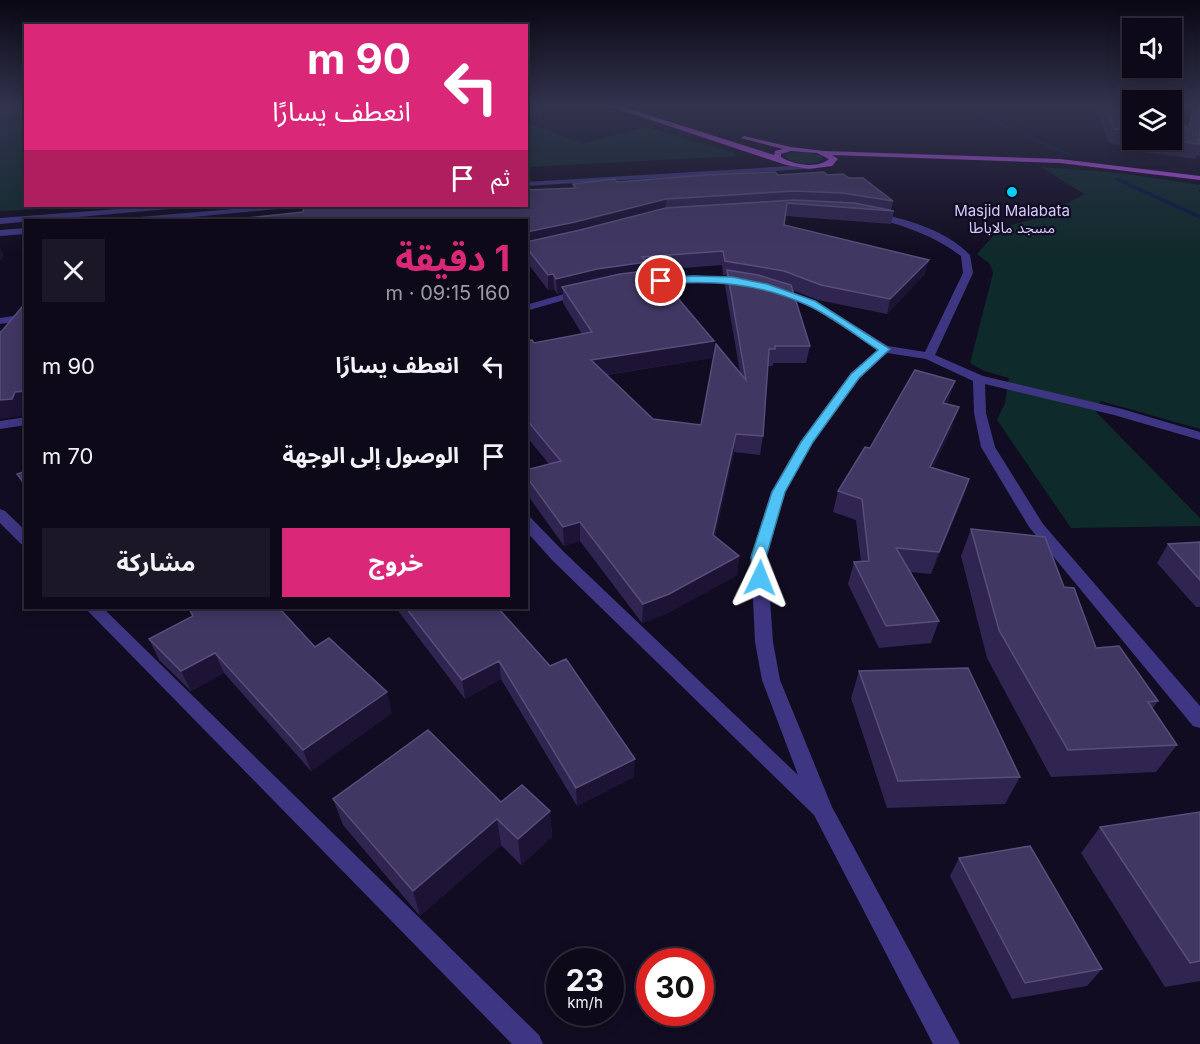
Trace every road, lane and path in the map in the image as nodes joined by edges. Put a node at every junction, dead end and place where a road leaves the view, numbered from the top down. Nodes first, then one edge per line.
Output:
1 (767, 155) edge
2 (778, 155) edge
3 (828, 155) edge
4 (879, 155) edge
5 (918, 156) junction
6 (777, 158) junction
7 (754, 160) dead end
8 (732, 162) dead end
9 (829, 164) junction
10 (806, 166) junction
11 (550, 173) dead end
12 (1200, 178) edge
13 (528, 184) edge
14 (168, 207) edge
15 (277, 207) edge
16 (860, 213) edge
17 (24, 219) edge
18 (24, 219) edge
19 (150, 219) edge
20 (0, 221) edge
21 (24, 231) edge
22 (0, 233) edge
23 (633, 284) edge
24 (588, 291) edge
25 (528, 307) edge
26 (24, 317) edge
27 (0, 321) edge
28 (885, 349) junction
29 (928, 356) junction
30 (980, 379) junction
31 (24, 421) edge
32 (0, 425) edge
33 (1200, 436) edge
34 (0, 514) edge
35 (528, 523) edge
36 (24, 538) edge
37 (94, 609) edge
38 (1200, 720) edge
39 (823, 811) junction
40 (530, 1044) edge
41 (947, 1044) edge

1 - 6 main road
2 - 6 main road
3 - 9 main road
4 - 5 main road
5 - 9 main road
5 - 12 main road
6 - 7 street
6 - 10 main road
8 - 11 street
9 - 10 main road
10 - 13 street
14 - 17 street
15 - 19 street
16 - 29 street
18 - 20 street
21 - 22 street
23 - 28 street
24 - 25 street
26 - 27 street
28 - 29 street
28 - 39 street
29 - 30 street
30 - 33 street
30 - 38 street
31 - 32 street
34 - 36 street
35 - 39 street
37 - 40 street
39 - 41 street

